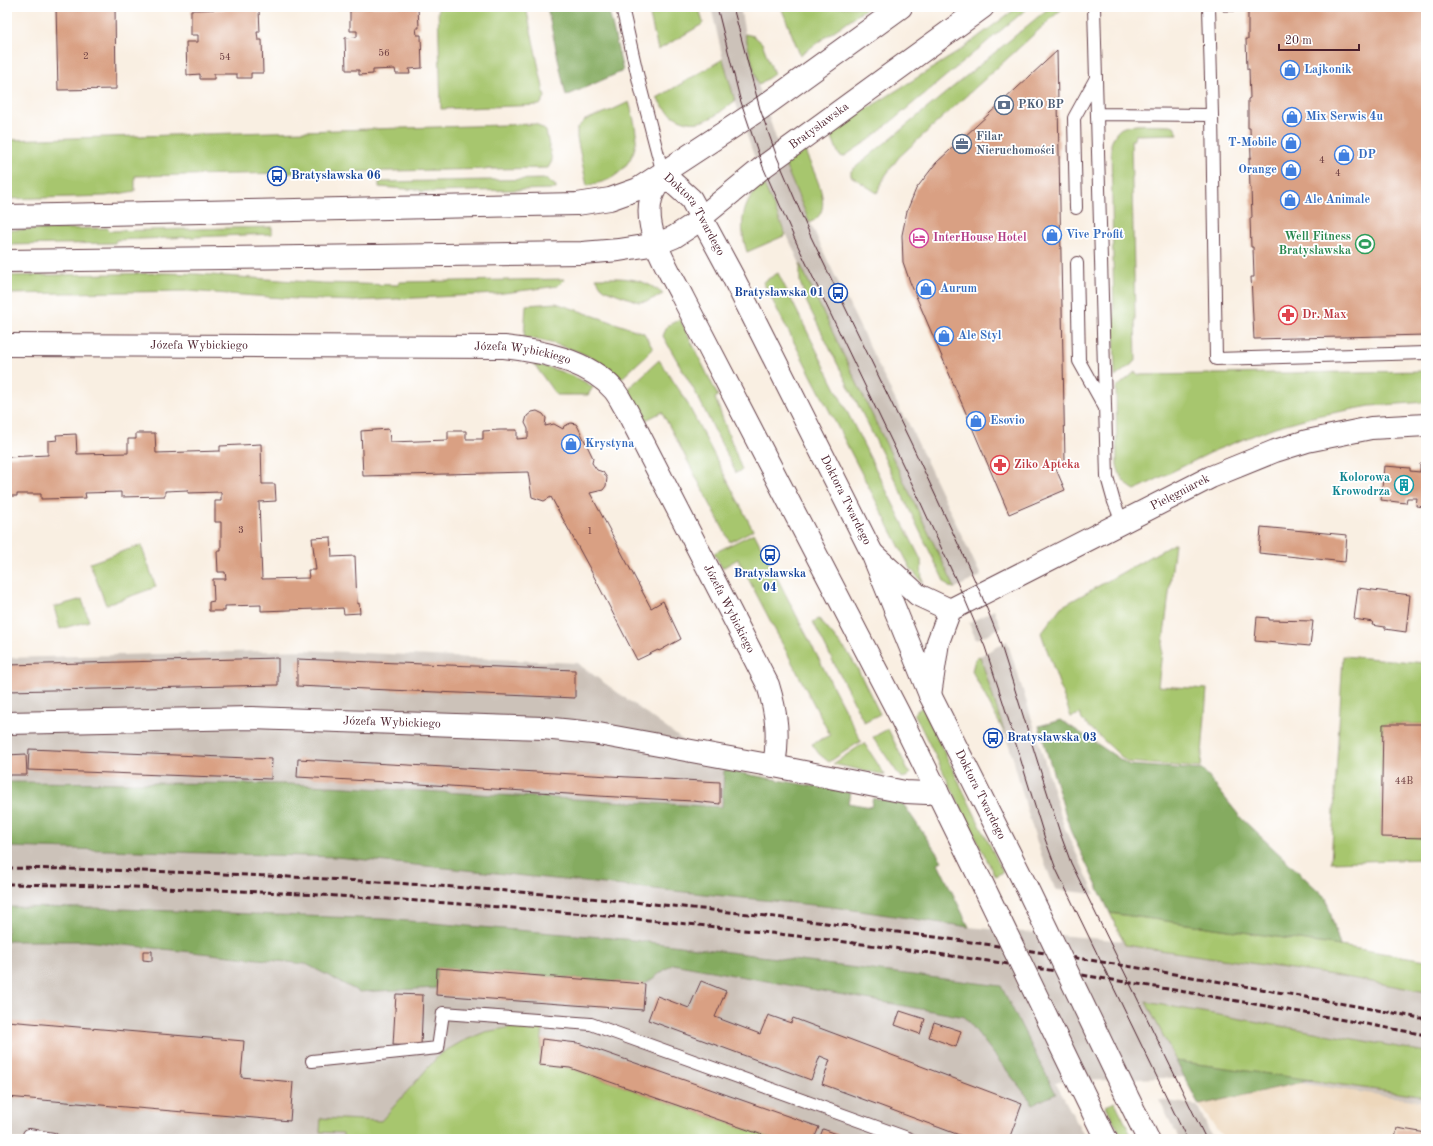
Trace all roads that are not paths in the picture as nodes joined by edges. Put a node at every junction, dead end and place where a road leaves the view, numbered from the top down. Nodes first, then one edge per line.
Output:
1 (622, 7) edge
2 (901, 7) edge
3 (983, 7) edge
4 (1094, 7) edge
5 (1210, 7) edge
6 (1096, 77) junction
7 (1097, 114) junction
8 (1212, 115) junction
9 (663, 174) junction
10 (1076, 208) dead end
11 (7, 216) edge
12 (701, 217) junction
13 (656, 244) junction
14 (7, 261) edge
15 (1077, 263) dead end
16 (7, 345) edge
17 (1426, 353) edge
18 (1105, 409) junction
19 (1426, 425) edge
20 (1122, 522) junction
21 (872, 553) junction
22 (950, 610) junction
23 (930, 695) junction
24 (7, 723) edge
25 (774, 766) junction
26 (937, 791) junction
27 (312, 1061) dead end
28 (29, 1135) dead end
29 (53, 1139) edge
30 (910, 1139) edge
31 (1106, 1139) edge
32 (1148, 1139) edge

1 - 9 lane
2 - 9 street
3 - 12 street, Bratysławska
4 - 6 lane
5 - 8 lane
6 - 7 lane
6 - 10 lane
7 - 8 lane
7 - 18 lane
8 - 17 lane
9 - 11 street
9 - 12 street, Doktora Twardego
9 - 13 street, Doktora Twardego
12 - 13 street, Bratysławska
12 - 21 street, Doktora Twardego
13 - 14 street
13 - 26 street, Doktora Twardego
15 - 18 lane
16 - 25 street, Józefa Wybickiego
18 - 20 lane
19 - 20 street, Pielęgniarek
20 - 22 street, Pielęgniarek
21 - 22 street
21 - 23 street, Doktora Twardego
22 - 23 street
23 - 32 street, Doktora Twardego, bridge
24 - 25 street, Józefa Wybickiego
25 - 26 street, Józefa Wybickiego
26 - 31 street, Doktora Twardego, bridge
27 - 30 lane
28 - 29 lane

